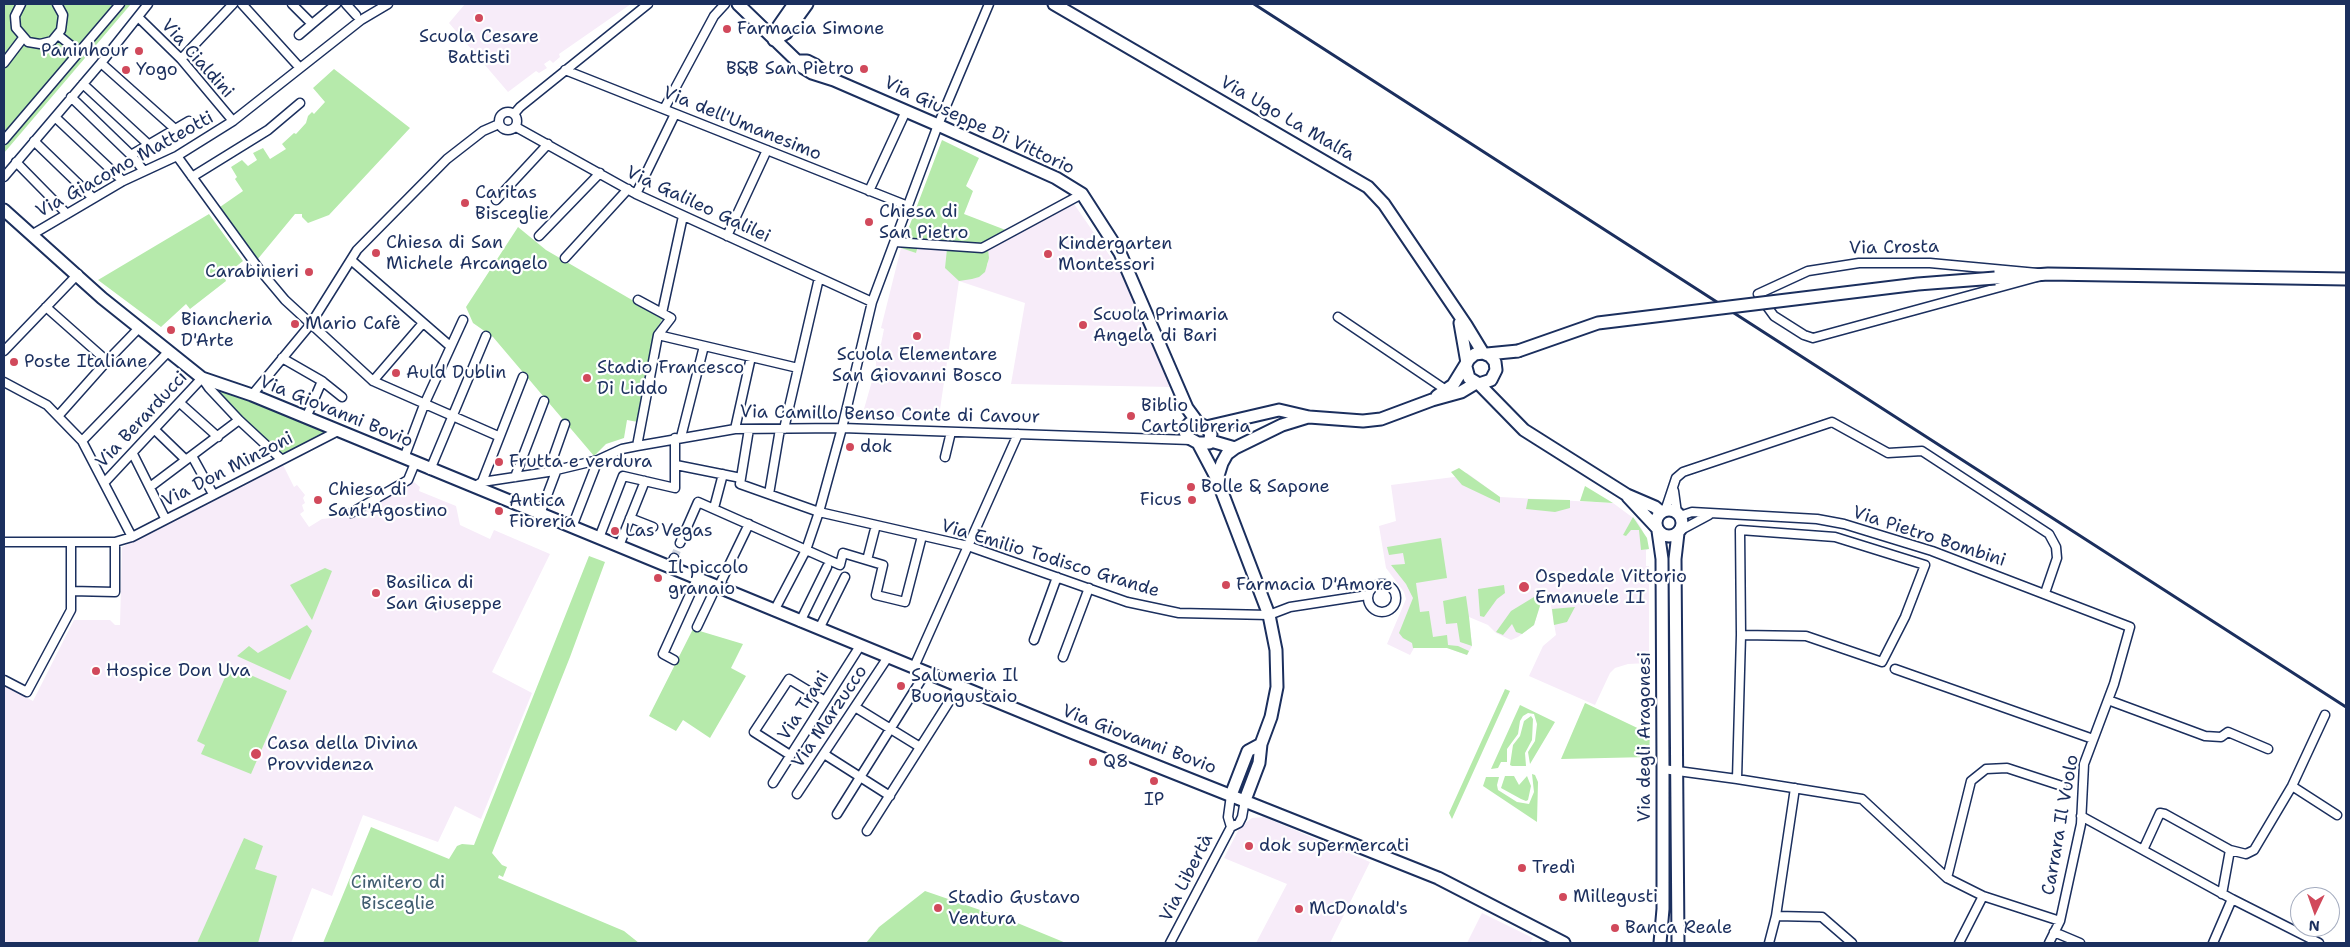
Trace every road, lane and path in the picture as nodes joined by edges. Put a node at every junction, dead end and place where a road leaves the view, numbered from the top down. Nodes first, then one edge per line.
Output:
1 (57, 4) edge
2 (120, 4) edge
3 (148, 4) edge
4 (234, 4) edge
5 (242, 4) edge
6 (292, 4) edge
7 (336, 4) edge
8 (346, 4) edge
9 (388, 4) edge
10 (648, 4) edge
11 (725, 4) edge
12 (738, 4) edge
13 (794, 4) edge
14 (807, 4) edge
15 (989, 4) edge
16 (1054, 4) edge
17 (19, 5) edge
18 (356, 15) dead end
19 (138, 17) junction
20 (312, 24) junction
21 (299, 35) dead end
22 (58, 36) junction
23 (23, 38) junction
24 (774, 40) junction
25 (79, 52) junction
26 (181, 59) junction
27 (4, 63) edge
28 (101, 63) junction
29 (300, 68) junction
30 (565, 70) junction
31 (83, 84) junction
32 (71, 97) junction
33 (300, 103) dead end
34 (664, 109) junction
35 (906, 111) junction
36 (514, 114) junction
37 (675, 114) junction
38 (54, 117) junction
39 (189, 121) dead end
40 (233, 121) junction
41 (499, 124) junction
42 (938, 125) junction
43 (516, 126) junction
44 (175, 129) junction
45 (4, 140) edge
46 (34, 141) junction
47 (548, 144) junction
48 (149, 145) junction
49 (767, 150) junction
50 (131, 155) junction
51 (177, 156) junction
52 (16, 162) junction
53 (144, 171) junction
54 (600, 174) junction
55 (4, 177) edge
56 (192, 177) junction
57 (123, 181) junction
58 (628, 189) junction
59 (869, 191) junction
60 (636, 194) junction
61 (1082, 194) junction
62 (93, 198) junction
63 (496, 200) dead end
64 (908, 206) junction
65 (4, 210) edge
66 (68, 214) junction
67 (684, 216) junction
68 (33, 234) junction
69 (539, 236) dead end
70 (727, 236) junction
71 (895, 242) junction
72 (565, 258) dead end
73 (351, 260) junction
74 (78, 274) junction
75 (2048, 274) junction
76 (819, 278) junction
77 (2346, 279) edge
78 (638, 300) dead end
79 (872, 302) junction
80 (46, 307) junction
81 (662, 313) junction
82 (1458, 313) junction
83 (1338, 317) dead end
84 (463, 320) dead end
85 (423, 322) junction
86 (310, 324) junction
87 (139, 328) junction
88 (658, 335) junction
89 (486, 336) dead end
90 (450, 346) junction
91 (704, 346) junction
92 (4, 351) edge
93 (169, 351) junction
94 (1518, 351) junction
95 (1485, 354) junction
96 (751, 357) junction
97 (282, 358) junction
98 (107, 361) junction
99 (1466, 365) junction
100 (798, 368) junction
101 (1495, 372) junction
102 (523, 377) dead end
103 (202, 378) junction
104 (322, 380) junction
105 (373, 381) junction
106 (4, 382) edge
107 (1478, 383) junction
108 (1446, 390) junction
109 (252, 395) junction
110 (342, 397) dead end
111 (1432, 400) junction
112 (544, 401) dead end
113 (180, 403) junction
114 (424, 405) junction
115 (1505, 411) junction
116 (59, 414) junction
117 (1309, 416) junction
118 (452, 417) junction
119 (306, 418) junction
120 (239, 420) junction
121 (565, 424) dead end
122 (1194, 426) junction
123 (842, 428) junction
124 (734, 429) junction
125 (749, 429) junction
126 (782, 429) junction
127 (155, 430) junction
128 (338, 431) junction
129 (951, 432) junction
130 (1018, 434) junction
131 (498, 436) junction
132 (218, 437) junction
133 (678, 437) junction
134 (1164, 439) junction
135 (82, 441) junction
136 (1202, 442) junction
137 (637, 446) junction
138 (1235, 448) junction
139 (133, 454) junction
140 (945, 457) dead end
141 (189, 458) junction
142 (281, 458) junction
143 (404, 458) junction
144 (598, 460) junction
145 (415, 464) junction
146 (676, 465) junction
147 (557, 469) junction
148 (430, 470) junction
149 (548, 472) junction
150 (723, 474) junction
151 (1215, 474) junction
152 (515, 477) junction
153 (645, 481) junction
154 (740, 481) junction
155 (104, 483) junction
156 (478, 484) junction
157 (150, 487) junction
158 (1674, 489) junction
159 (213, 494) junction
160 (769, 494) junction
161 (1627, 495) junction
162 (714, 508) junction
163 (819, 512) junction
164 (1663, 512) junction
165 (351, 513) dead end
166 (540, 514) junction
167 (1711, 514) junction
168 (1679, 515) junction
169 (165, 518) junction
170 (630, 518) junction
171 (749, 524) junction
172 (876, 525) junction
173 (572, 527) junction
174 (653, 528) dead end
175 (1657, 529) junction
176 (1679, 531) junction
177 (922, 536) junction
178 (132, 537) junction
179 (599, 538) junction
180 (4, 542) edge
181 (115, 542) junction
182 (680, 542) tunnel mouth
183 (70, 543) junction
184 (619, 546) junction
185 (968, 546) junction
186 (806, 550) junction
187 (867, 560) junction
188 (827, 567) dead end
189 (845, 577) dead end
190 (1057, 577) junction
191 (697, 579) junction
192 (717, 587) junction
193 (1089, 588) junction
194 (71, 591) junction
195 (2045, 592) junction
196 (1368, 595) dead end
197 (774, 611) junction
198 (1269, 616) junction
199 (800, 622) junction
200 (697, 627) dead end
201 (2130, 627) joint
202 (819, 629) junction
203 (1740, 635) junction
204 (1034, 640) dead end
205 (860, 646) junction
206 (888, 657) junction
207 (1063, 657) dead end
208 (674, 660) dead end
209 (914, 667) junction
210 (1895, 670) dead end
211 (926, 672) junction
212 (4, 680) edge
213 (959, 686) junction
214 (2108, 700) junction
215 (825, 701) junction
216 (855, 707) junction
217 (2325, 715) dead end
218 (891, 728) junction
219 (2093, 740) junction
220 (1261, 744) junction
221 (920, 747) junction
222 (2268, 749) dead end
223 (824, 754) junction
224 (790, 755) junction
225 (1663, 769) junction
226 (1678, 770) junction
227 (860, 777) junction
228 (1737, 779) junction
229 (773, 783) dead end
230 (2062, 786) dead end
231 (2292, 786) junction
232 (1795, 788) junction
233 (797, 794) dead end
234 (1231, 795) junction
235 (890, 796) junction
236 (1245, 800) junction
237 (836, 814) dead end
238 (2337, 814) dead end
239 (2081, 816) junction
240 (1231, 827) junction
241 (867, 831) dead end
242 (2143, 850) junction
243 (2230, 850) junction
244 (1947, 878) junction
245 (2222, 894) junction
246 (1983, 896) junction
247 (2232, 899) junction
248 (1776, 916) junction
249 (2060, 921) junction
250 (2054, 932) junction
251 (1170, 943) edge
252 (1564, 943) edge
253 (1660, 943) edge
254 (1678, 943) edge
255 (1768, 943) edge
256 (1852, 943) edge
257 (1959, 943) edge
258 (2049, 943) edge
259 (2080, 943) edge
260 (2213, 943) edge
261 (2319, 943) edge

1 - 22 street
2 - 25 street
3 - 19 street
4 - 26 street
5 - 29 street
6 - 20 street
7 - 20 street
8 - 18 street
9 - 29 street, Via Giacomo Matteotti
10 - 30 street
11 - 34 street
12 - 24 street, Via Giuseppe Di Vittorio
13 - 24 street
14 - 24 street
15 - 42 street
16 - 82 street, Via Ugo La Malfa
17 - 23 street
19 - 26 street, Via Cialdini
19 - 28 street
20 - 21 street
22 - 23 street
22 - 25 street
23 - 27 street
24 - 35 street, Via Giuseppe Di Vittorio
25 - 45 street
26 - 40 street, Via Cialdini
28 - 31 street
28 - 44 street
29 - 40 street, Via Giacomo Matteotti
30 - 34 street, Via dell'Umanesimo
30 - 36 street
31 - 32 street
31 - 48 street
32 - 38 street
32 - 50 street
33 - 56 street
34 - 37 street, Via dell'Umanesimo
35 - 42 street, Via Giuseppe Di Vittorio
35 - 59 street
36 - 41 street
36 - 43 street
37 - 49 street, Via dell'Umanesimo
37 - 60 street
38 - 46 street
38 - 57 street
39 - 44 street
40 - 51 street, Via Giacomo Matteotti
41 - 43 street
41 - 73 street
42 - 61 street, Via Giuseppe Di Vittorio
42 - 64 street
43 - 47 street, Via Galileo Galilei
44 - 48 street
46 - 52 street
46 - 62 street
47 - 54 street, Via Galileo Galilei
47 - 63 street
48 - 50 street
49 - 59 street, Via dell'Umanesimo
49 - 70 street
50 - 53 street
51 - 53 street, Via Giacomo Matteotti
51 - 56 street
52 - 55 street
52 - 66 street
53 - 57 street, Via Giacomo Matteotti
54 - 58 street, Via Galileo Galilei
54 - 69 street
56 - 86 street
57 - 62 street, Via Giacomo Matteotti
58 - 60 street, Via Galileo Galilei
58 - 72 street
59 - 64 street, Via dell'Umanesimo
60 - 67 street, Via Galileo Galilei
61 - 71 street
61 - 122 street, Via Giuseppe Di Vittorio
62 - 66 street, Via Giacomo Matteotti
64 - 71 street
65 - 68 street, Via Giovanni Bovio
66 - 68 street, Via Giacomo Matteotti
67 - 70 street, Via Galileo Galilei
67 - 81 street
68 - 74 street, Via Giovanni Bovio
70 - 76 street, Via Galileo Galilei
71 - 79 street
73 - 85 street
73 - 86 street
74 - 80 street
74 - 87 street, Via Giovanni Bovio
75 - 75 street, Via Crosta
75 - 77 street, Via Crosta
75 - 94 street, Via Crosta, bridge
76 - 79 street, Via Galileo Galilei
76 - 100 street
78 - 81 street
79 - 123 street
80 - 92 street
80 - 98 street
81 - 88 street
82 - 95 street, Via Ugo La Malfa
82 - 99 street
83 - 108 street
84 - 90 street
85 - 90 street
85 - 105 street
86 - 97 street
86 - 105 street
87 - 93 street, Via Giovanni Bovio
87 - 98 street
88 - 91 street
88 - 137 street
89 - 118 street
90 - 114 street
91 - 96 street
91 - 133 street
93 - 103 street, Via Giovanni Bovio
93 - 135 street
94 - 95 street
94 - 101 street
95 - 99 street
95 - 101 street
96 - 100 street
96 - 124 street
97 - 104 street
97 - 109 street
98 - 116 street
99 - 107 street
99 - 108 street
100 - 126 street
101 - 107 street
101 - 115 street
102 - 131 street
103 - 109 street, Via Giovanni Bovio
103 - 113 street, Via Berarducci
103 - 120 street
104 - 110 street
104 - 119 street
105 - 114 street
106 - 116 street
107 - 111 street
107 - 115 street
108 - 111 street
109 - 119 street, Via Giovanni Bovio
111 - 117 street, Via Camillo Benso Conte di Cavour
112 - 152 street
113 - 127 street, Via Berarducci
113 - 132 street
114 - 118 street
114 - 143 street
115 - 161 street
116 - 135 street
117 - 122 street, Via Camillo Benso Conte di Cavour
117 - 138 street, Via Camillo Benso Conte di Cavour
118 - 131 street
118 - 148 street
119 - 128 street, Via Giovanni Bovio
120 - 132 street
120 - 142 street
121 - 149 street
122 - 134 street, Via Camillo Benso Conte di Cavour
122 - 136 street, Via Giuseppe Di Vittorio
122 - 136 street, Via Giuseppe Di Vittorio
123 - 126 street, Via Camillo Benso Conte di Cavour
123 - 129 street, Via Camillo Benso Conte di Cavour
123 - 163 street
124 - 125 street, Via Camillo Benso Conte di Cavour
124 - 133 street, Via Camillo Benso Conte di Cavour
125 - 126 street, Via Camillo Benso Conte di Cavour
125 - 154 street
126 - 160 street
127 - 139 street, Via Berarducci
127 - 141 street
128 - 142 street, Via Don Minzoni
128 - 143 street, Via Giovanni Bovio
129 - 130 street, Via Camillo Benso Conte di Cavour
129 - 140 street
130 - 134 street, Via Camillo Benso Conte di Cavour
130 - 185 street
131 - 156 street
132 - 141 street
133 - 137 street, Via Camillo Benso Conte di Cavour
133 - 146 street
134 - 136 street, Via Camillo Benso Conte di Cavour
135 - 155 street
136 - 138 street, Via Camillo Benso Conte di Cavour
136 - 151 street, Via Giuseppe Di Vittorio
137 - 144 street, Via Camillo Benso Conte di Cavour
138 - 151 street
139 - 155 street, Via Berarducci
139 - 157 street
141 - 157 street
141 - 159 street
142 - 159 street, Via Don Minzoni
143 - 145 street, Via Giovanni Bovio
144 - 147 street, Via Camillo Benso Conte di Cavour
144 - 173 street
145 - 148 street, Via Giovanni Bovio
145 - 165 street
146 - 150 street, Via Emilio Todisco Grande
146 - 153 street
147 - 149 street, Via Camillo Benso Conte di Cavour
147 - 166 street
148 - 156 street, Via Giovanni Bovio
149 - 152 street, Via Camillo Benso Conte di Cavour
150 - 154 street, Via Emilio Todisco Grande
150 - 162 street
151 - 198 street, Via Giuseppe Di Vittorio
152 - 156 street, Via Camillo Benso Conte di Cavour
153 - 170 street
153 - 179 street
154 - 160 street, Via Emilio Todisco Grande
155 - 178 street
156 - 166 street, Via Giovanni Bovio
157 - 169 street
158 - 164 street
158 - 168 street
158 - 195 street
159 - 169 street, Via Don Minzoni
160 - 163 street, Via Emilio Todisco Grande
161 - 164 street
161 - 175 street
162 - 171 street
162 - 182 street
163 - 172 street, Via Emilio Todisco Grande
163 - 186 street
164 - 168 street
164 - 175 street
166 - 173 street, Via Giovanni Bovio
167 - 168 street, Via Pietro Bombini
167 - 176 street
167 - 195 street, Via Pietro Bombini
168 - 176 street
169 - 178 street, Via Don Minzoni
170 - 174 street
170 - 184 street
171 - 186 street
171 - 192 street
172 - 177 street, Via Emilio Todisco Grande
172 - 187 street
173 - 179 street, Via Giovanni Bovio
175 - 176 street
175 - 225 street, Via degli Aragonesi
176 - 226 street, Via degli Aragonesi
177 - 185 street, Via Emilio Todisco Grande
177 - 187 street
178 - 181 street, Via Don Minzoni
179 - 184 street, Via Giovanni Bovio
180 - 183 street, Via Don Minzoni
181 - 183 street, Via Don Minzoni
181 - 194 street
183 - 194 street
184 - 191 street, Via Giovanni Bovio
185 - 190 street, Via Emilio Todisco Grande
185 - 209 street
186 - 187 street
186 - 197 street
188 - 199 street
189 - 202 street
190 - 193 street, Via Emilio Todisco Grande
190 - 204 street
191 - 192 street, Via Giovanni Bovio
191 - 208 street
192 - 197 street, Via Giovanni Bovio
192 - 200 street
193 - 198 street, Via Emilio Todisco Grande
193 - 207 street
194 - 212 street
195 - 201 street, Via Pietro Bombini
196 - 198 street
197 - 199 street, Via Giovanni Bovio
198 - 220 street, Via Giuseppe Di Vittorio
199 - 202 street, Via Giovanni Bovio
201 - 214 street, Carrara Il Vuolo
202 - 205 street, Via Giovanni Bovio
203 - 203 street
203 - 228 street
205 - 206 street, Via Giovanni Bovio
205 - 215 street, Via Trani
206 - 209 street, Via Giovanni Bovio
206 - 216 street, Via Marzucco
209 - 211 street, Via Giovanni Bovio
210 - 219 street
211 - 213 street, Via Giovanni Bovio
211 - 218 street
213 - 221 street
213 - 234 street, Via Giovanni Bovio
214 - 219 street, Carrara Il Vuolo
214 - 222 street
215 - 224 street, Via Trani
215 - 224 street
216 - 218 street
216 - 223 street, Via Marzucco
217 - 231 street
218 - 221 street
218 - 227 street
219 - 239 street, Carrara Il Vuolo
220 - 234 street, Via Giuseppe Di Vittorio
220 - 236 street, Via Giuseppe Di Vittorio
221 - 235 street
223 - 227 street
223 - 233 street, Via Marzucco
224 - 229 street, Via Trani
225 - 226 street
225 - 253 street, Via degli Aragonesi
226 - 228 street
226 - 254 street, Via degli Aragonesi
227 - 235 street
227 - 237 street
228 - 232 street
230 - 244 street
231 - 238 street
231 - 243 street
232 - 244 street
232 - 248 street
234 - 236 street, Via Giovanni Bovio
234 - 240 street, Via Libertà
235 - 241 street
236 - 240 street, Via Libertà
236 - 252 street, Via Giovanni Bovio
239 - 242 street
239 - 249 street, Carrara Il Vuolo
240 - 251 street, Via Libertà
242 - 243 street
242 - 245 street
243 - 245 street
244 - 246 street
245 - 247 street
246 - 249 street
246 - 257 street
247 - 260 street
247 - 261 street
248 - 255 street
248 - 256 street
249 - 250 street, Carrara Il Vuolo
250 - 258 street, Carrara Il Vuolo
250 - 259 street

